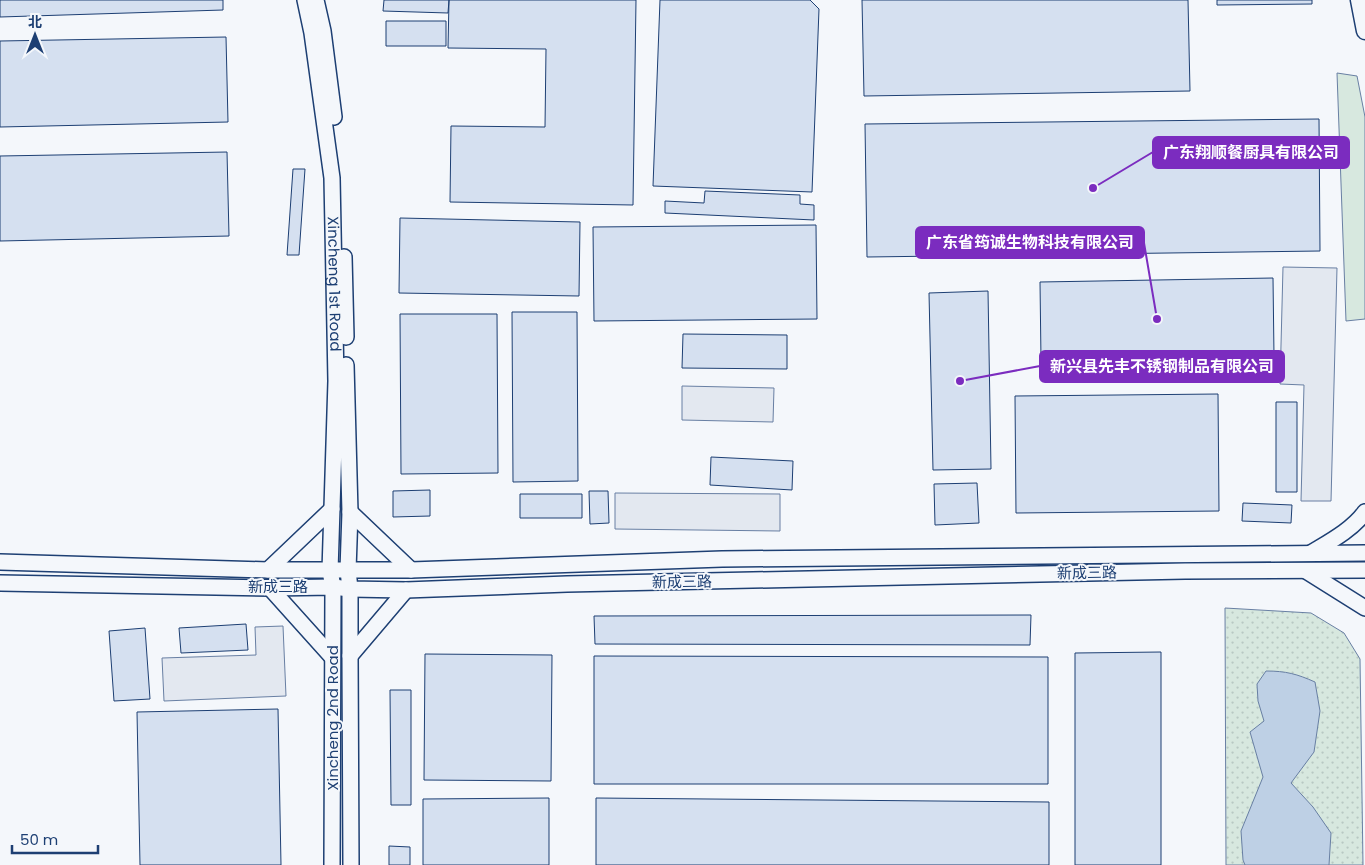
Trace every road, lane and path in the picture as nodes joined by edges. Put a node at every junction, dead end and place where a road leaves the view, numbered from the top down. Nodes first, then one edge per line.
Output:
1 (1360, 0) edge
2 (314, 1) edge
3 (1365, 31) edge
4 (332, 509) junction
5 (350, 512) junction
6 (1365, 512) edge
7 (1365, 553) edge
8 (1310, 554) junction
9 (0, 562) edge
10 (268, 570) junction
11 (348, 570) junction
12 (411, 570) junction
13 (1304, 570) junction
14 (1365, 570) edge
15 (330, 571) junction
16 (0, 583) edge
17 (333, 586) junction
18 (270, 588) junction
19 (350, 589) junction
20 (406, 590) junction
21 (1365, 608) edge
22 (350, 656) junction
23 (332, 657) junction
24 (332, 865) edge
25 (352, 865) edge

1 - 3 main road
2 - 4 street, Xincheng 1st Road
2 - 5 street, Xincheng 1st Road
4 - 10 street
4 - 15 street, Xincheng 1st Road
5 - 11 street, Xincheng 1st Road
5 - 12 street
6 - 8 street
7 - 8 street, 新成三路
8 - 12 street, 新成三路
9 - 10 street, 新成三路
10 - 15 street, 新成三路
11 - 12 street, 新成三路
11 - 15 street, 新成三路
11 - 19 street, Xincheng 2nd Road
13 - 14 street, 新成三路
13 - 20 street, 新成三路
13 - 21 street
15 - 17 street, Xincheng 2nd Road
16 - 18 street, 新成三路
17 - 18 street, 新成三路
17 - 19 street, 新成三路
17 - 23 street, Xincheng 2nd Road
18 - 23 street
19 - 20 street, 新成三路
19 - 22 street, Xincheng 2nd Road
20 - 22 street
22 - 25 street, Xincheng 2nd Road
23 - 24 street, Xincheng 2nd Road

